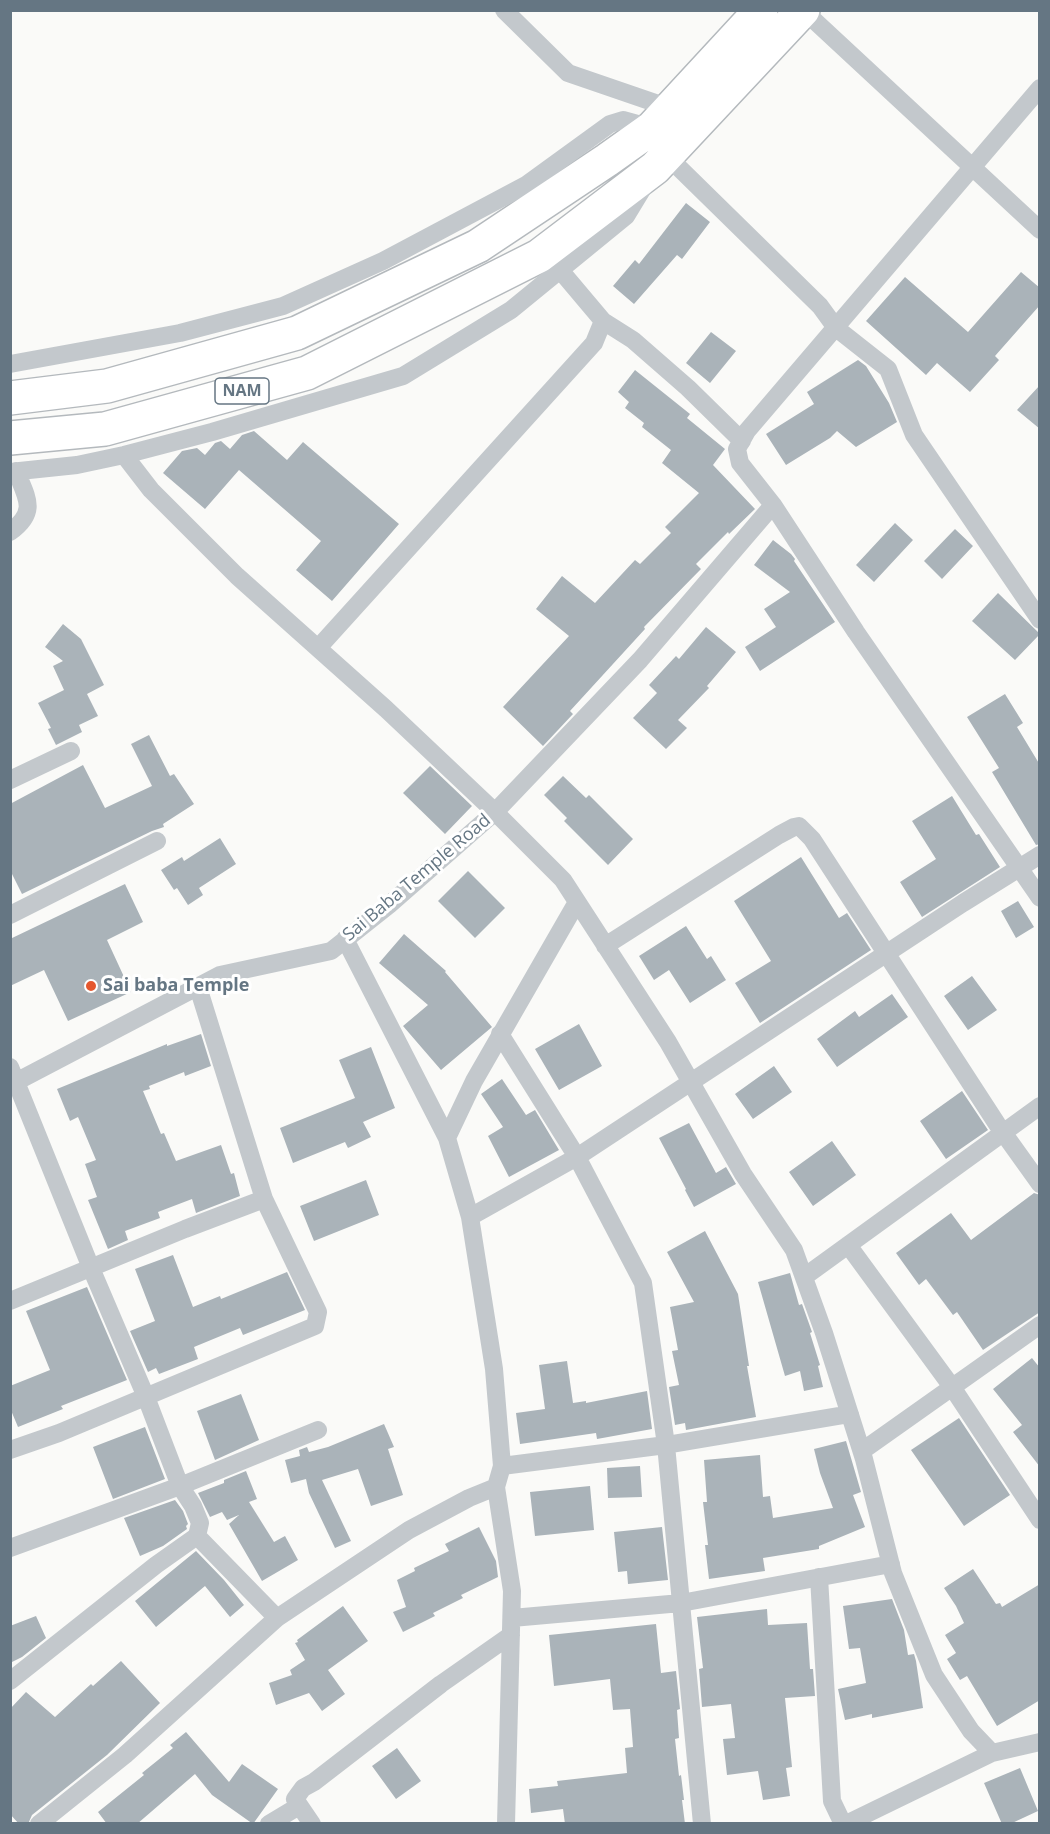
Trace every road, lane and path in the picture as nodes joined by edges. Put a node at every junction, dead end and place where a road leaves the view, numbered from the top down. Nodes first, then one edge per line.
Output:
1 (504, 10) edge
2 (761, 10) edge
3 (803, 10) edge
4 (1040, 88) edge
5 (661, 140) junction
6 (973, 168) junction
7 (1040, 230) edge
8 (560, 270) junction
9 (603, 321) junction
10 (836, 328) junction
11 (10, 364) edge
12 (10, 398) edge
13 (10, 438) edge
14 (742, 441) junction
15 (124, 455) junction
16 (13, 471) edge
17 (773, 505) junction
18 (10, 532) edge
19 (1040, 620) edge
20 (318, 648) junction
21 (70, 751) dead end
22 (10, 780) edge
23 (495, 812) junction
24 (157, 842) dead end
25 (1040, 855) edge
26 (1019, 868) junction
27 (1040, 898) edge
28 (577, 902) junction
29 (10, 915) edge
30 (345, 939) junction
31 (606, 946) junction
32 (886, 954) junction
33 (198, 987) junction
34 (500, 1034) junction
35 (13, 1078) edge
36 (691, 1083) junction
37 (1040, 1106) edge
38 (1003, 1133) junction
39 (447, 1138) junction
40 (577, 1157) junction
41 (1040, 1184) edge
42 (264, 1199) junction
43 (470, 1217) junction
44 (849, 1245) junction
45 (91, 1268) junction
46 (804, 1277) junction
47 (10, 1301) edge
48 (1040, 1325) edge
49 (952, 1387) junction
50 (146, 1397) junction
51 (850, 1414) junction
52 (318, 1430) dead end
53 (666, 1446) junction
54 (10, 1450) edge
55 (862, 1451) junction
56 (502, 1466) junction
57 (180, 1486) junction
58 (496, 1487) junction
59 (1040, 1520) edge
60 (197, 1536) junction
61 (10, 1548) edge
62 (891, 1564) junction
63 (819, 1577) junction
64 (681, 1603) junction
65 (277, 1618) junction
66 (512, 1627) junction
67 (10, 1681) edge
68 (1040, 1742) edge
69 (992, 1753) junction
70 (299, 1806) junction
71 (39, 1824) edge
72 (268, 1824) edge
73 (312, 1824) edge
74 (506, 1824) edge
75 (702, 1824) edge
76 (844, 1824) edge

1 - 5 street
2 - 5 highway, NAM
3 - 5 highway, NAM
3 - 6 street
4 - 6 street
5 - 8 street
5 - 10 street
5 - 11 street
5 - 12 highway, NAM
5 - 13 highway, NAM
6 - 7 street
6 - 10 street
8 - 9 street
8 - 15 street
9 - 14 street
9 - 20 street
10 - 14 street
10 - 19 street
14 - 17 street
15 - 16 street
15 - 20 street
16 - 18 street
17 - 23 street, Sai Baba Temple Road
17 - 26 street
20 - 23 street
21 - 22 street
23 - 28 street
23 - 30 street, Sai Baba Temple Road
24 - 29 street
25 - 26 street
26 - 27 street
26 - 32 street
28 - 31 street
28 - 34 street
30 - 33 street, Sai Baba Temple Road
30 - 39 street
31 - 32 street
31 - 36 street
32 - 36 street
32 - 38 street
33 - 35 street, Sai Baba Temple Road
33 - 42 street
34 - 39 street
34 - 40 street
35 - 45 street
36 - 40 street
36 - 46 street
37 - 38 street
38 - 41 street
38 - 44 street
39 - 43 street
40 - 43 street
40 - 53 street
42 - 45 street
42 - 50 street
43 - 56 street
44 - 46 street
44 - 49 street
45 - 47 street
45 - 50 street
46 - 51 street
48 - 49 street
49 - 55 street
49 - 59 street
50 - 54 street
50 - 57 street
51 - 53 street
51 - 55 street
52 - 57 street
53 - 56 street
53 - 64 street
55 - 62 street
56 - 58 street
57 - 60 street
57 - 61 street
58 - 65 street
58 - 66 street
60 - 65 street
60 - 67 street
62 - 63 street
62 - 69 street
63 - 64 street
63 - 76 street
64 - 66 street
64 - 75 street
65 - 71 street
66 - 70 street
66 - 74 street
68 - 69 street
69 - 76 street
70 - 72 street
70 - 73 street

